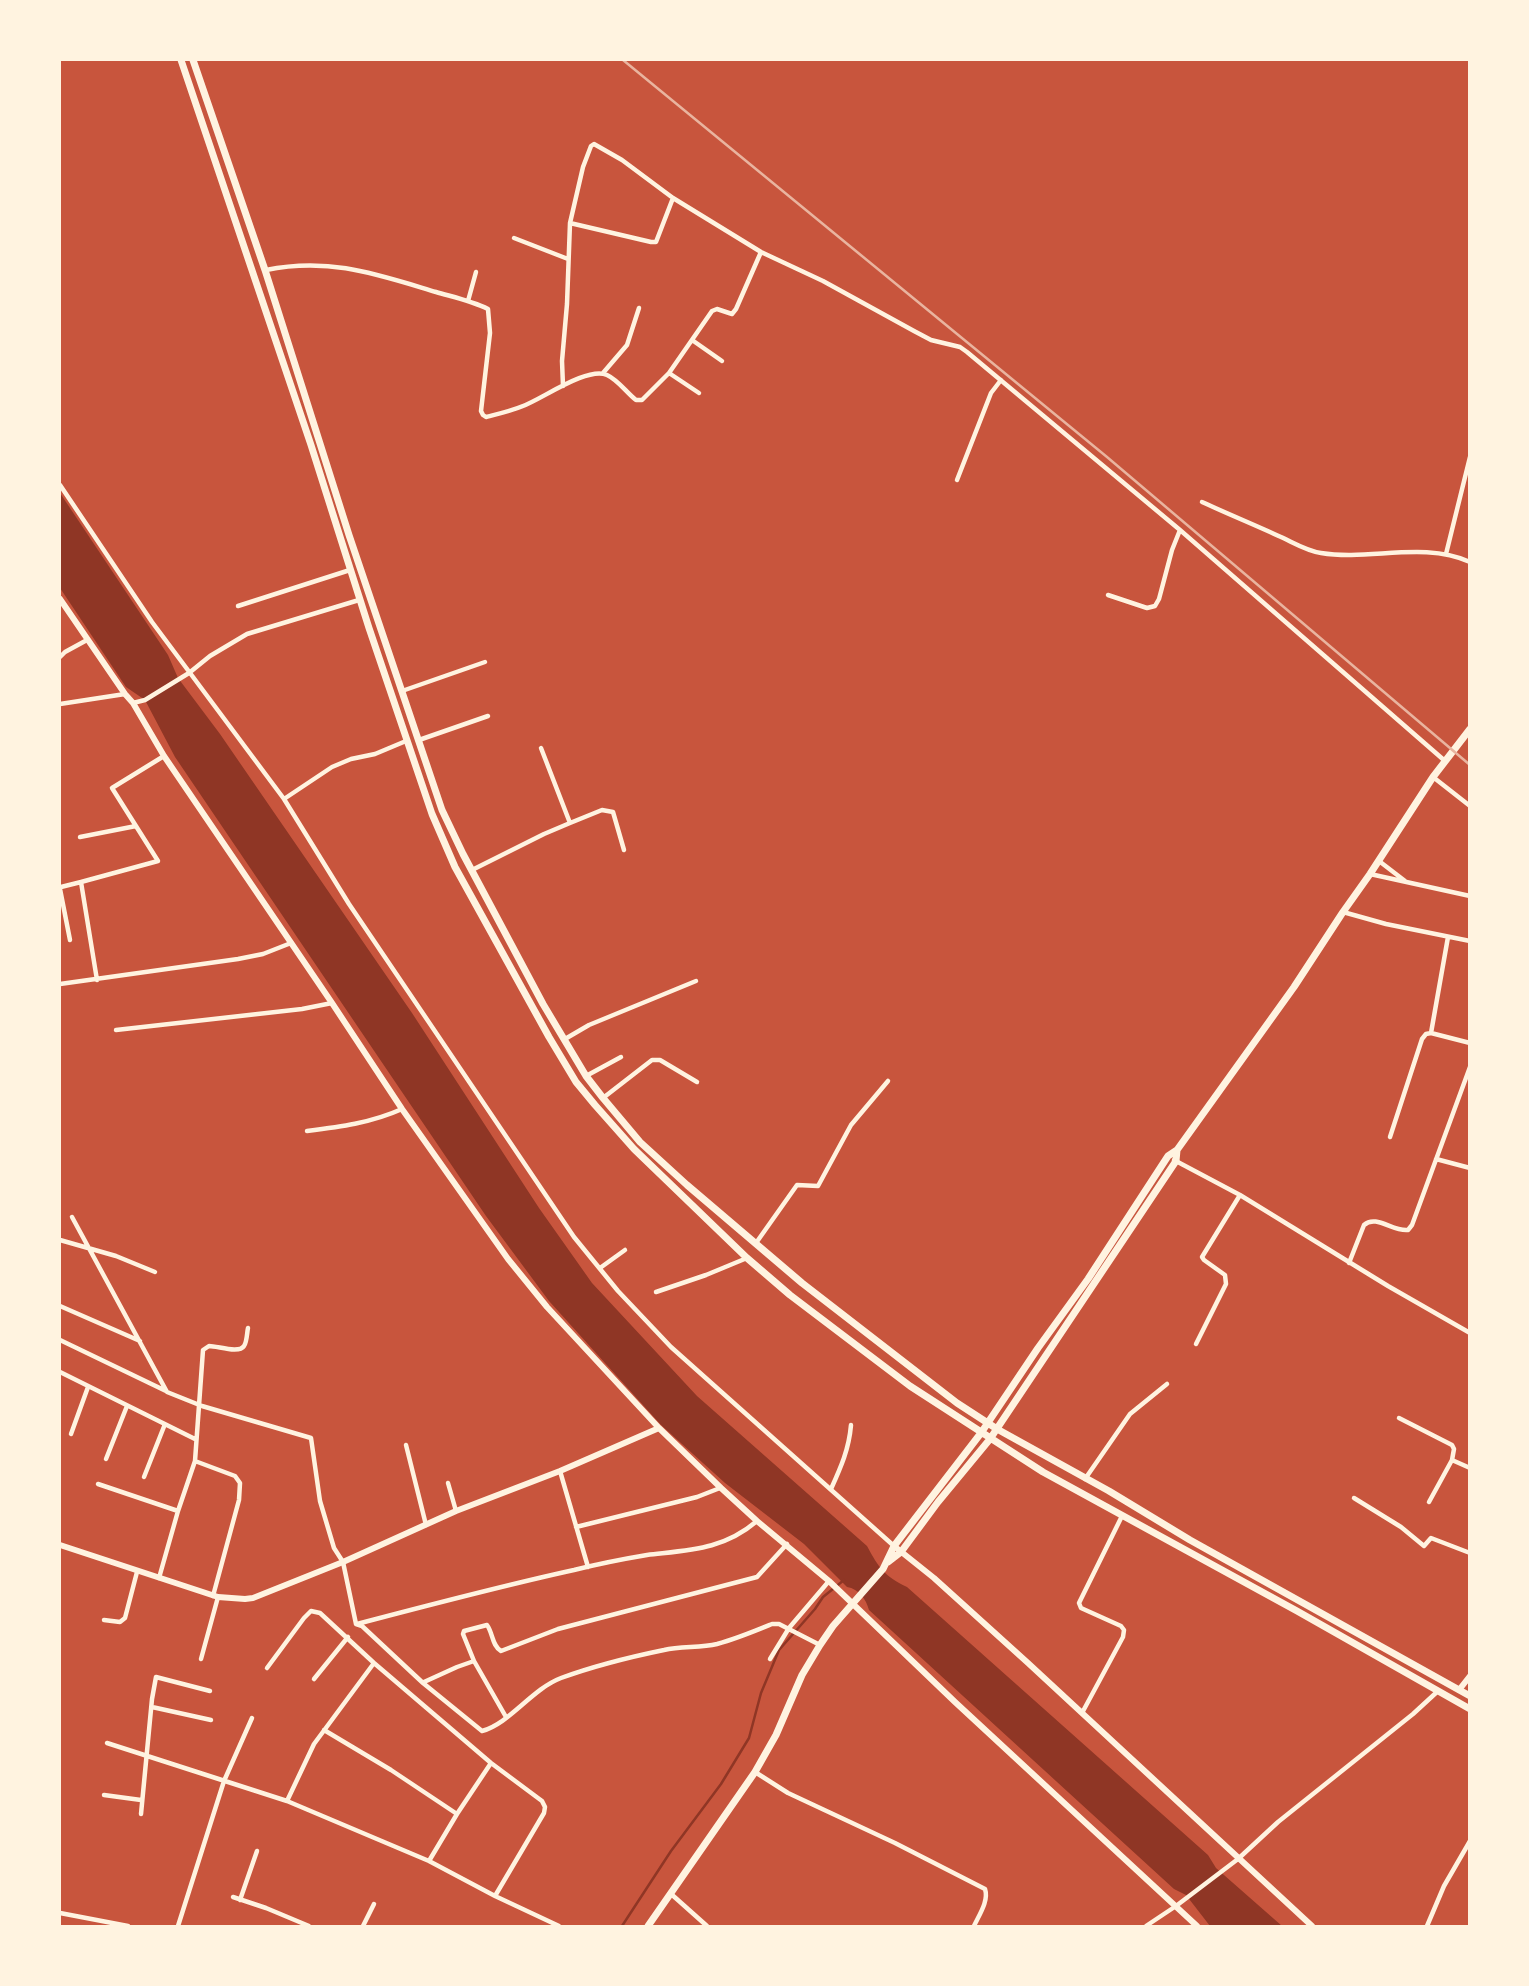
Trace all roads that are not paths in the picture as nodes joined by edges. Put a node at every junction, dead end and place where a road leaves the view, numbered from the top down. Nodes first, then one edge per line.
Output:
1 (181, 60) edge
2 (193, 60) edge
3 (673, 198) junction
4 (570, 223) junction
5 (514, 238) dead end
6 (761, 252) junction
7 (568, 259) junction
8 (265, 271) junction
9 (476, 271) dead end
10 (468, 301) junction
11 (639, 308) dead end
12 (692, 340) junction
13 (722, 361) dead end
14 (669, 373) junction
15 (602, 374) junction
16 (1001, 380) junction
17 (563, 387) junction
18 (699, 393) dead end
19 (1469, 457) edge
20 (957, 481) dead end
21 (60, 485) edge
22 (1202, 502) dead end
23 (1180, 530) junction
24 (1446, 554) junction
25 (1469, 562) edge
26 (350, 570) junction
27 (1108, 595) dead end
28 (60, 599) edge
29 (360, 600) junction
30 (238, 606) dead end
31 (88, 640) junction
32 (60, 657) edge
33 (485, 662) dead end
34 (188, 673) junction
35 (402, 691) junction
36 (125, 694) junction
37 (133, 703) junction
38 (60, 704) edge
39 (488, 716) dead end
40 (411, 718) junction
41 (401, 722) junction
42 (1469, 729) edge
43 (406, 741) junction
44 (418, 741) junction
45 (541, 748) dead end
46 (163, 756) junction
47 (1445, 762) junction
48 (1433, 777) junction
49 (284, 799) junction
50 (1469, 806) edge
51 (570, 823) junction
52 (136, 826) junction
53 (80, 837) dead end
54 (624, 849) dead end
55 (1378, 861) junction
56 (472, 870) junction
57 (1370, 874) junction
58 (81, 882) junction
59 (1407, 882) junction
60 (1469, 896) edge
61 (1343, 912) junction
62 (495, 914) junction
63 (484, 920) junction
64 (1448, 937) junction
65 (70, 940) dead end
66 (1469, 941) edge
67 (291, 943) junction
68 (97, 980) junction
69 (696, 981) dead end
70 (60, 984) edge
71 (332, 1003) junction
72 (116, 1030) dead end
73 (1431, 1034) junction
74 (565, 1039) junction
75 (1469, 1044) edge
76 (621, 1057) dead end
77 (1469, 1067) edge
78 (586, 1076) junction
79 (888, 1081) dead end
80 (697, 1082) dead end
81 (603, 1098) junction
82 (401, 1109) junction
83 (307, 1131) dead end
84 (1390, 1137) dead end
85 (1177, 1150) junction
86 (1168, 1157) junction
87 (1436, 1159) junction
88 (1176, 1161) junction
89 (1469, 1168) edge
90 (1240, 1195) junction
91 (72, 1217) dead end
92 (60, 1240) edge
93 (756, 1244) junction
94 (87, 1246) junction
95 (625, 1250) dead end
96 (747, 1258) junction
97 (1349, 1263) junction
98 (600, 1268) junction
99 (155, 1272) dead end
100 (656, 1292) dead end
101 (60, 1306) edge
102 (248, 1328) dead end
103 (1469, 1333) edge
104 (60, 1340) edge
105 (141, 1342) junction
106 (1196, 1344) dead end
107 (60, 1372) edge
108 (1167, 1384) dead end
109 (88, 1387) junction
110 (167, 1392) junction
111 (198, 1405) junction
112 (127, 1406) junction
113 (1399, 1418) dead end
114 (988, 1423) junction
115 (165, 1424) junction
116 (851, 1425) dead end
117 (659, 1428) junction
118 (997, 1429) junction
119 (981, 1433) junction
120 (71, 1434) dead end
121 (195, 1438) junction
122 (990, 1439) junction
123 (406, 1445) dead end
124 (106, 1459) dead end
125 (1452, 1460) junction
126 (195, 1461) junction
127 (1469, 1468) edge
128 (560, 1471) junction
129 (144, 1477) dead end
130 (1085, 1479) junction
131 (448, 1483) dead end
132 (98, 1484) dead end
133 (721, 1488) junction
134 (831, 1489) junction
135 (1354, 1498) dead end
136 (1429, 1502) dead end
137 (178, 1511) junction
138 (456, 1511) junction
139 (1122, 1516) junction
140 (757, 1521) junction
141 (426, 1525) junction
142 (576, 1527) junction
143 (787, 1544) junction
144 (60, 1545) edge
145 (898, 1549) junction
146 (1469, 1553) edge
147 (343, 1562) junction
148 (588, 1567) junction
149 (137, 1572) junction
150 (159, 1578) junction
151 (830, 1582) junction
152 (216, 1597) junction
153 (854, 1602) junction
154 (104, 1620) dead end
155 (356, 1624) junction
156 (790, 1629) junction
157 (348, 1637) junction
158 (820, 1645) junction
159 (201, 1659) dead end
160 (770, 1659) dead end
161 (474, 1661) junction
162 (374, 1663) junction
163 (267, 1668) dead end
164 (1469, 1676) edge
165 (314, 1679) dead end
166 (423, 1682) junction
167 (1459, 1690) junction
168 (210, 1691) dead end
169 (1438, 1691) junction
170 (1469, 1696) edge
171 (152, 1707) junction
172 (1469, 1709) edge
173 (1082, 1714) junction
174 (506, 1717) junction
175 (252, 1718) dead end
176 (211, 1720) dead end
177 (324, 1730) junction
178 (107, 1743) dead end
179 (147, 1755) junction
180 (491, 1763) junction
181 (755, 1772) junction
182 (224, 1781) junction
183 (104, 1795) dead end
184 (141, 1800) junction
185 (286, 1801) junction
186 (141, 1814) dead end
187 (457, 1814) junction
188 (1469, 1840) edge
189 (257, 1851) dead end
190 (1238, 1858) junction
191 (429, 1861) junction
192 (670, 1893) junction
193 (495, 1896) junction
194 (233, 1897) dead end
195 (240, 1900) junction
196 (374, 1904) dead end
197 (1176, 1906) junction
198 (60, 1913) edge
199 (128, 1927) edge
200 (178, 1927) edge
201 (309, 1927) edge
202 (363, 1927) edge
203 (559, 1927) edge
204 (648, 1927) edge
205 (707, 1927) edge
206 (974, 1927) edge
207 (1146, 1927) edge
208 (1197, 1927) edge
209 (1312, 1927) edge
210 (1427, 1927) edge

1 - 26 main road
2 - 8 main road
3 - 4 street
3 - 4 street
3 - 6 street
4 - 7 street
5 - 7 street
6 - 12 street
6 - 16 street
7 - 17 street
8 - 10 street
8 - 35 main road
9 - 10 street
10 - 17 street
11 - 15 street
12 - 13 street
12 - 14 street
14 - 15 street
14 - 18 street
15 - 17 street
16 - 20 street
16 - 23 street
19 - 24 street
21 - 34 street
22 - 24 street
23 - 27 street
23 - 47 street
24 - 25 street
26 - 29 main road
26 - 30 street
28 - 31 street
29 - 34 street
29 - 41 main road
31 - 32 street
31 - 36 street
33 - 35 street
34 - 37 street
34 - 49 street
35 - 40 main road
36 - 37 street
36 - 38 street
37 - 46 street
39 - 44 street
40 - 41 main road
40 - 44 main road
41 - 43 main road
42 - 47 main road
43 - 49 street
43 - 63 main road
44 - 56 main road
45 - 51 street
46 - 52 street
46 - 67 street
47 - 48 main road
48 - 50 street
48 - 55 main road
49 - 98 street
51 - 54 street
51 - 56 street
52 - 53 street
52 - 58 street
55 - 57 main road
55 - 59 street
56 - 62 main road
57 - 59 street
57 - 61 main road
58 - 65 street
58 - 68 street
59 - 60 street
61 - 64 street
61 - 85 main road
62 - 63 main road
62 - 74 main road
63 - 96 main road
64 - 66 street
64 - 73 street
67 - 68 street
67 - 71 street
68 - 70 street
69 - 74 street
71 - 72 street
71 - 82 street
73 - 75 street
73 - 84 street
74 - 78 main road
76 - 78 street
77 - 87 street
78 - 81 main road
79 - 93 street
80 - 81 street
81 - 93 main road
82 - 83 street
82 - 117 street
85 - 86 main road
85 - 88 main road
86 - 88 street
86 - 114 main road
87 - 89 street
87 - 97 street
88 - 90 street
88 - 118 main road
90 - 97 street
90 - 106 street
91 - 94 street
92 - 94 street
93 - 114 main road
94 - 99 street
94 - 105 street
95 - 98 street
96 - 100 street
96 - 119 main road
97 - 103 street
98 - 134 street
101 - 105 street
102 - 111 street
104 - 110 street
105 - 110 street
107 - 109 street
108 - 130 street
109 - 112 street
109 - 120 street
110 - 111 street
111 - 121 street
111 - 147 street
112 - 115 street
112 - 124 street
113 - 125 street
114 - 118 main road
114 - 119 main road
115 - 121 street
115 - 129 street
116 - 134 street
117 - 128 street
117 - 133 street
118 - 122 main road
118 - 130 main road
119 - 122 main road
119 - 145 main road
121 - 126 street
122 - 139 main road
122 - 145 main road
123 - 141 street
125 - 127 street
125 - 136 street
126 - 137 street
126 - 152 street
128 - 138 street
128 - 142 street
130 - 167 main road
131 - 138 street
132 - 137 street
133 - 140 street
133 - 142 street
134 - 145 street
135 - 146 street
137 - 150 street
138 - 141 street
139 - 169 main road
139 - 173 street
140 - 143 street
140 - 148 street
141 - 147 street
142 - 148 street
143 - 151 street
143 - 161 street
144 - 149 street
145 - 153 main road
145 - 173 street
147 - 152 street
147 - 155 street
148 - 155 street
149 - 150 street
149 - 154 street
150 - 152 street
151 - 153 street
151 - 156 street
152 - 159 street
153 - 158 main road
153 - 197 street
155 - 166 street
156 - 158 street
156 - 160 street
156 - 174 street
157 - 162 street
157 - 163 street
157 - 165 street
158 - 181 main road
161 - 166 street
161 - 174 street
162 - 177 street
162 - 180 street
164 - 167 street
166 - 174 street
167 - 170 main road
168 - 171 street
169 - 172 main road
169 - 190 street
171 - 176 street
171 - 179 street
173 - 190 street
175 - 182 street
177 - 185 street
177 - 187 street
178 - 179 street
179 - 182 street
179 - 184 street
180 - 187 street
180 - 193 street
181 - 192 main road
181 - 206 street
182 - 185 street
182 - 200 street
183 - 184 street
184 - 186 street
185 - 191 street
187 - 191 street
188 - 210 street
189 - 195 street
190 - 197 street
190 - 209 street
191 - 193 street
192 - 204 main road
192 - 205 street
193 - 203 street
194 - 195 street
195 - 201 street
196 - 202 street
197 - 207 street
197 - 208 street
198 - 199 street

